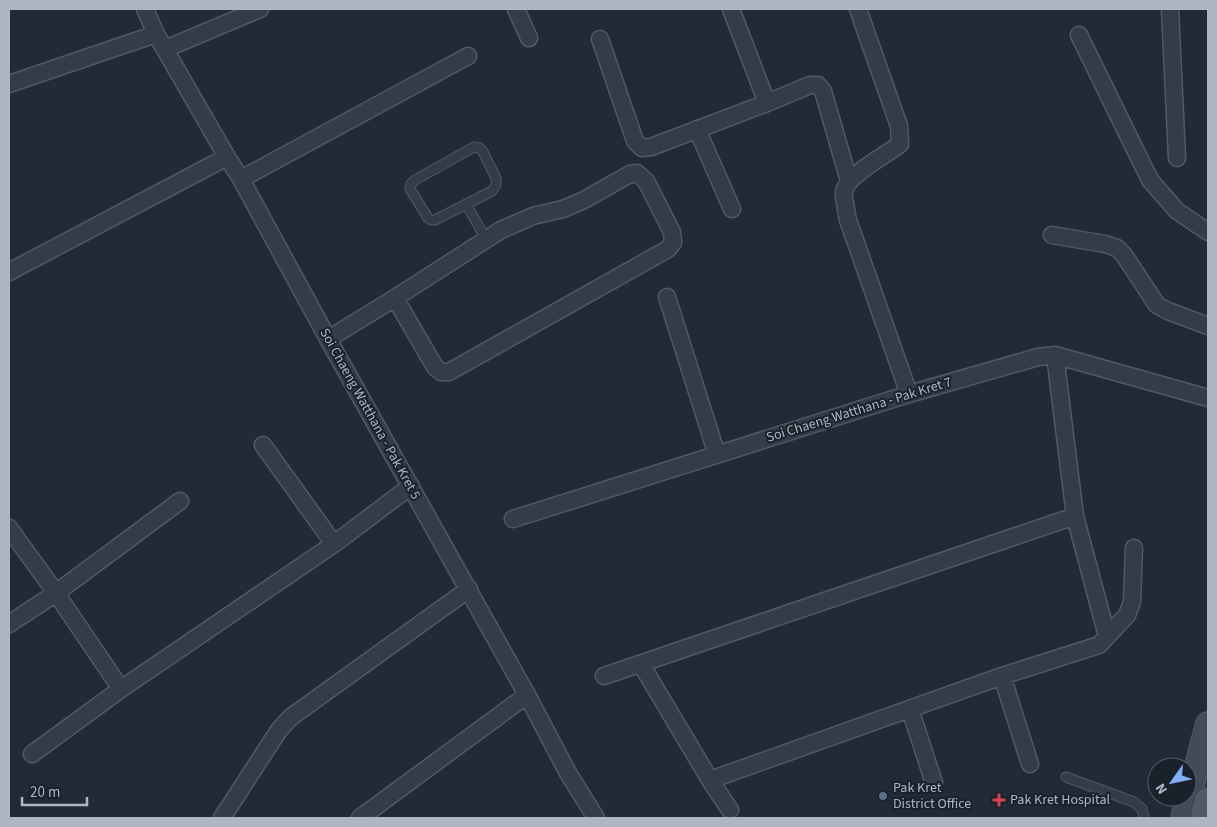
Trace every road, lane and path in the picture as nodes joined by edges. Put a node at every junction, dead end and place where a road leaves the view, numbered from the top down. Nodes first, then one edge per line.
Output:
1 (145, 9) edge
2 (260, 9) edge
3 (516, 9) edge
4 (732, 9) edge
5 (858, 9) edge
6 (1170, 9) edge
7 (156, 34) junction
8 (1078, 34) dead end
9 (530, 38) dead end
10 (600, 39) dead end
11 (165, 49) junction
12 (468, 56) dead end
13 (9, 84) edge
14 (767, 102) junction
15 (697, 129) junction
16 (227, 157) junction
17 (1178, 158) dead end
18 (241, 179) junction
19 (849, 181) junction
20 (466, 204) junction
21 (732, 209) dead end
22 (1208, 232) edge
23 (1052, 235) dead end
24 (486, 239) junction
25 (9, 272) edge
26 (667, 297) dead end
27 (395, 298) junction
28 (1208, 326) edge
29 (328, 339) junction
30 (1055, 355) junction
31 (909, 394) junction
32 (1208, 398) edge
33 (263, 445) dead end
34 (717, 455) junction
35 (411, 486) junction
36 (180, 501) dead end
37 (1075, 516) junction
38 (513, 520) dead end
39 (9, 528) edge
40 (334, 544) junction
41 (1134, 548) dead end
42 (468, 589) junction
43 (56, 593) junction
44 (9, 624) edge
45 (1107, 636) junction
46 (641, 664) junction
47 (604, 676) dead end
48 (1002, 676) junction
49 (121, 689) junction
50 (527, 695) junction
51 (910, 709) junction
52 (1208, 724) edge
53 (32, 754) dead end
54 (1030, 764) dead end
55 (1066, 777) dead end
56 (710, 780) junction
57 (934, 783) dead end
58 (1208, 801) edge
59 (730, 810) dead end
60 (222, 818) edge
61 (360, 818) edge
62 (596, 818) edge
63 (1144, 818) edge
64 (1183, 818) edge
65 (1204, 818) edge

1 - 7 street, Soi Chaeng Watthana - Pak Kret 5
2 - 11 street
3 - 9 street
4 - 14 street
5 - 19 street
6 - 17 street
7 - 11 street, Soi Chaeng Watthana - Pak Kret 5
7 - 13 street
8 - 22 street
10 - 15 street
11 - 16 street, Soi Chaeng Watthana - Pak Kret 5
12 - 18 street
14 - 15 street
14 - 19 street
15 - 21 street
16 - 18 street, Soi Chaeng Watthana - Pak Kret 5
16 - 25 street
18 - 29 street, Soi Chaeng Watthana - Pak Kret 5
19 - 31 street
20 - 20 lane
20 - 24 lane
23 - 28 street
24 - 27 street
24 - 27 street
26 - 34 street
27 - 29 street
29 - 35 street, Soi Chaeng Watthana - Pak Kret 5
30 - 31 street, Soi Chaeng Watthana - Pak Kret 7
30 - 32 street, Soi Chaeng Watthana - Pak Kret 7
30 - 37 street
31 - 34 street, Soi Chaeng Watthana - Pak Kret 7
33 - 40 street
34 - 38 street, Soi Chaeng Watthana - Pak Kret 7
35 - 40 street
35 - 42 street, Soi Chaeng Watthana - Pak Kret 5
36 - 43 street
37 - 45 street
37 - 46 street
39 - 43 street
40 - 49 street
41 - 45 street
42 - 50 street, Soi Chaeng Watthana - Pak Kret 5
42 - 60 street
43 - 44 street
43 - 49 street
45 - 48 street
46 - 47 street
46 - 56 street
48 - 51 street
48 - 54 street
49 - 53 street
50 - 61 street
50 - 62 street, Soi Chaeng Watthana - Pak Kret 5
51 - 56 street
51 - 57 street
52 - 64 main road
55 - 63 lane
56 - 59 street
58 - 65 main road

